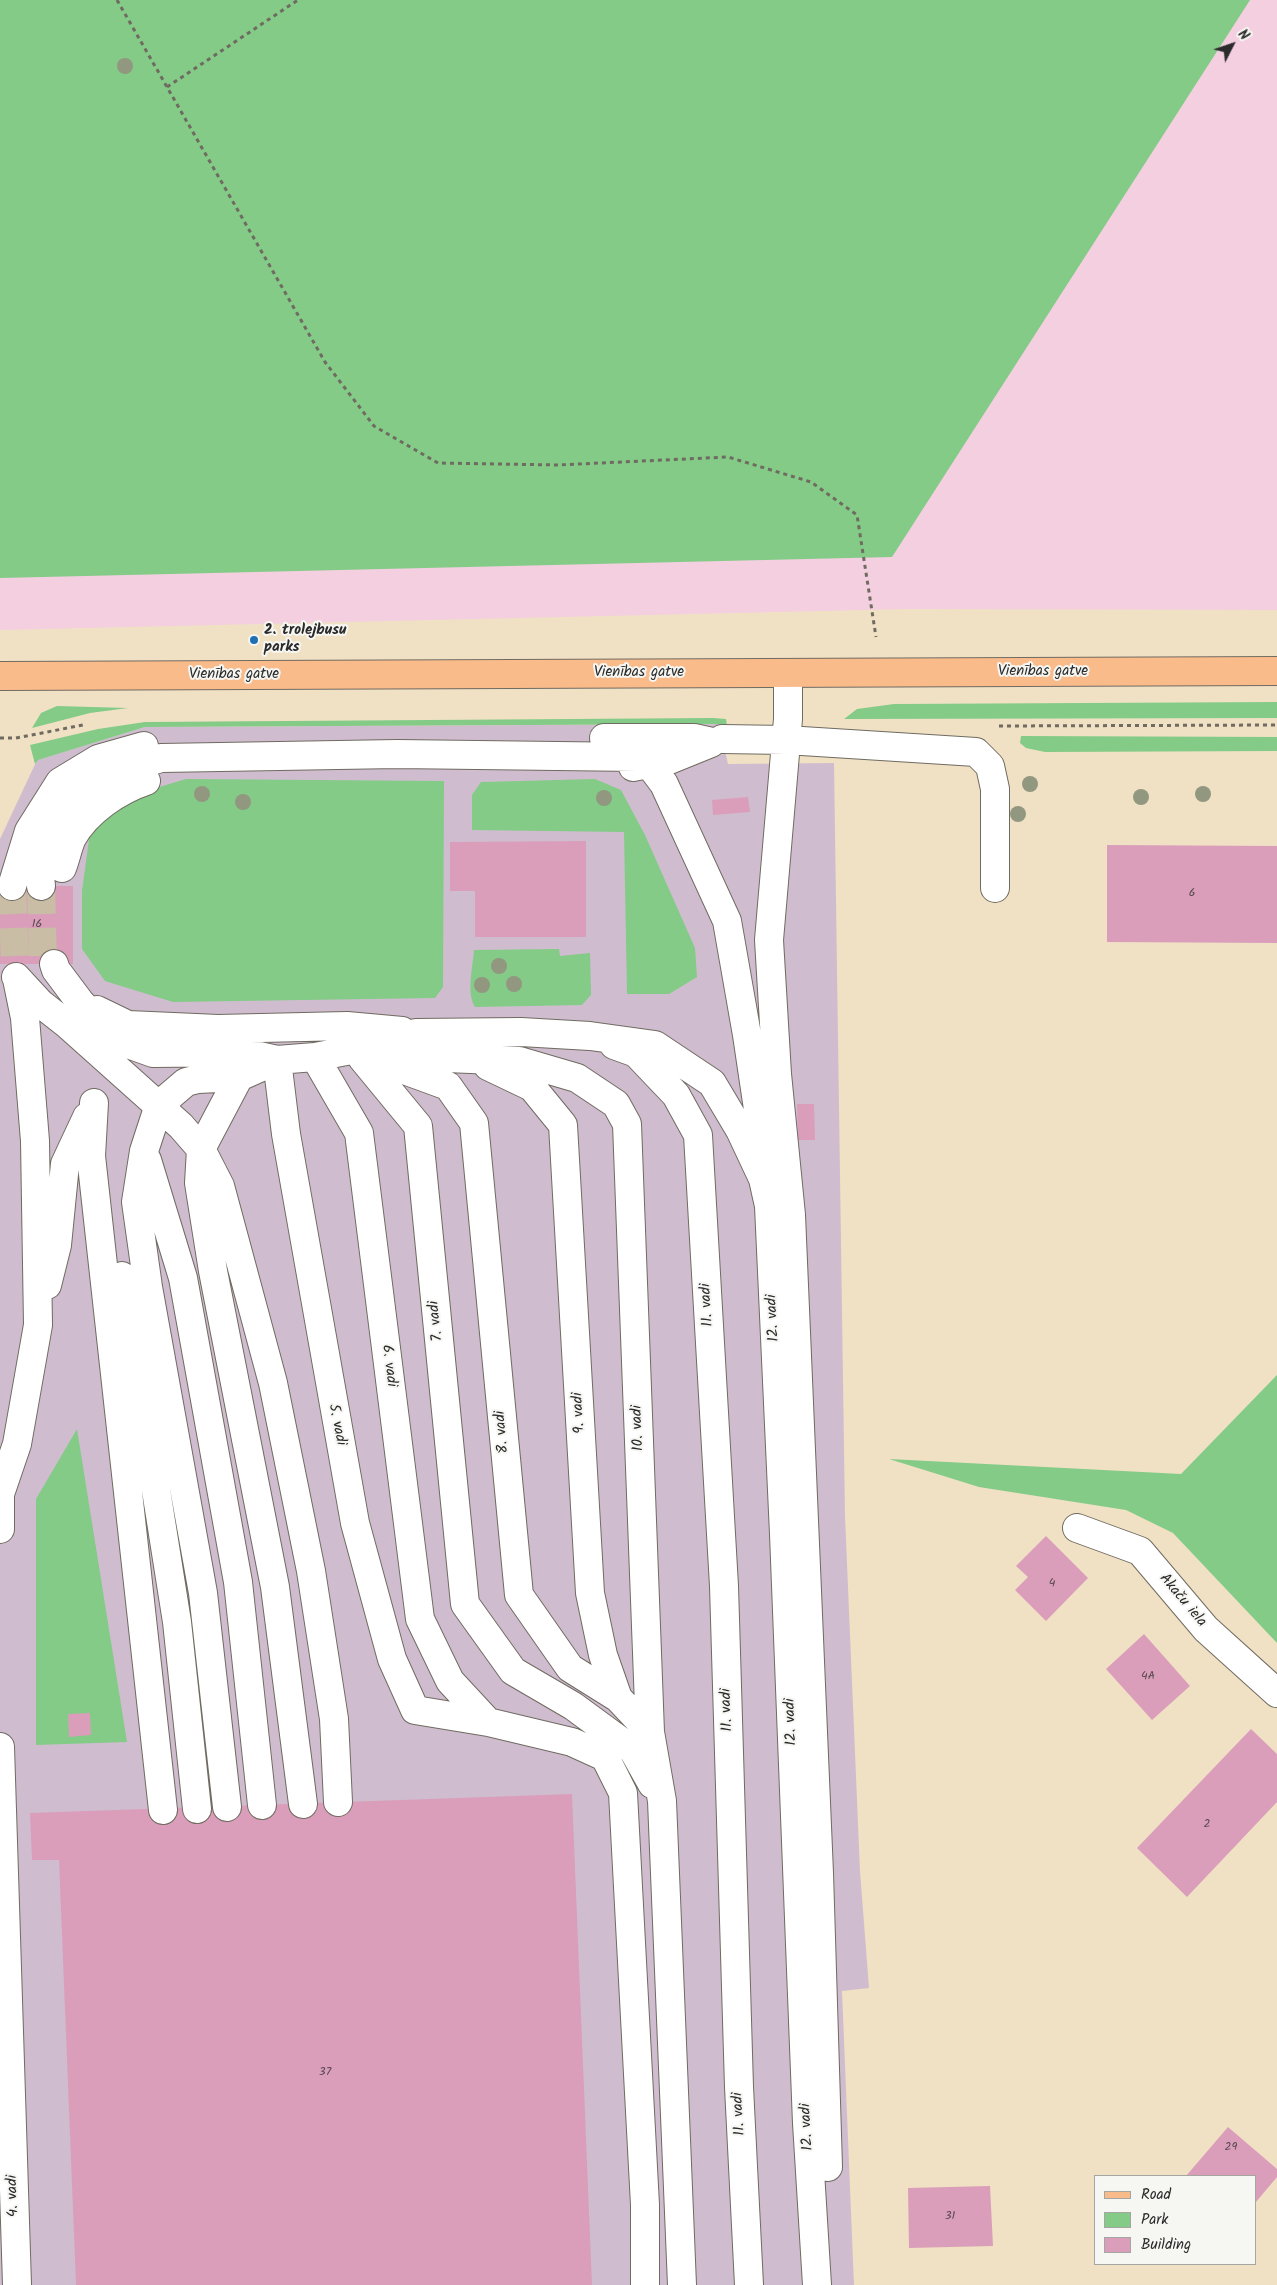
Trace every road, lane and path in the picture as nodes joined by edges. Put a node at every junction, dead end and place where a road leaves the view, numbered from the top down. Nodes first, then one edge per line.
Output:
1 (117, 0) edge
2 (298, 0) edge
3 (167, 87) junction
4 (1277, 671) edge
5 (881, 672) junction
6 (788, 673) junction
7 (0, 676) edge
8 (84, 725) dead end
9 (1277, 725) edge
10 (993, 726) dead end
11 (0, 738) edge
12 (722, 739) dead end
13 (786, 740) junction
14 (648, 764) junction
15 (12, 886) tunnel mouth
16 (49, 886) tunnel mouth
17 (995, 888) dead end
18 (49, 964) tunnel mouth
19 (74, 1014) junction
20 (416, 1033) junction
21 (590, 1036) junction
22 (153, 1053) junction
23 (314, 1057) junction
24 (362, 1058) junction
25 (277, 1060) junction
26 (475, 1060) junction
27 (118, 1071) junction
28 (239, 1076) junction
29 (227, 1102) junction
30 (94, 1103) junction
31 (159, 1105) junction
32 (201, 1149) junction
33 (144, 1151) junction
34 (91, 1156) junction
35 (763, 1179) junction
36 (220, 1186) junction
37 (38, 1325) junction
38 (0, 1494) edge
39 (1077, 1528) dead end
40 (0, 1529) edge
41 (1277, 1693) edge
42 (618, 1698) junction
43 (488, 1722) junction
44 (650, 1732) junction
45 (0, 1747) edge
46 (662, 1801) junction
47 (338, 1802) dead end
48 (303, 1804) dead end
49 (262, 1806) dead end
50 (227, 1807) dead end
51 (197, 1808) dead end
52 (162, 1810) dead end
53 (816, 2279) edge
54 (17, 2285) edge
55 (645, 2285) edge
56 (682, 2285) edge
57 (749, 2285) edge

1 - 3 path
2 - 3 path
3 - 5 path
4 - 5 main road, Vienības gatve
5 - 6 main road, Vienības gatve
6 - 7 main road, Vienības gatve
6 - 13 street
8 - 11 path
9 - 10 path
12 - 13 street
13 - 17 street
13 - 53 street
14 - 15 street
14 - 16 street
14 - 35 street
18 - 19 street
19 - 20 street
19 - 22 street
19 - 27 street
19 - 37 street
20 - 21 street
20 - 23 street
21 - 35 street
21 - 57 street, 11. vadi
22 - 25 street
22 - 27 street
23 - 24 street
23 - 25 street
23 - 43 street, 6. vadi
24 - 26 street
24 - 42 street, 8. vadi
24 - 46 street, 7. vadi
25 - 28 street
25 - 43 street, 5. vadi
26 - 42 street, 9. vadi
26 - 44 street, 10. vadi
27 - 30 street
27 - 31 street
28 - 29 street
28 - 31 street
29 - 32 street
29 - 36 street
30 - 34 street
30 - 37 street
31 - 32 street
31 - 33 street
32 - 36 street
32 - 48 street
33 - 49 street
33 - 50 street
34 - 51 street
34 - 52 street
35 - 53 street, 12. vadi
36 - 47 street
37 - 38 street
38 - 40 street
39 - 41 street, Akaču iela
42 - 44 street
43 - 55 street
44 - 46 street, 10. vadi
45 - 54 street, 4. vadi
46 - 56 street, 10. vadi

